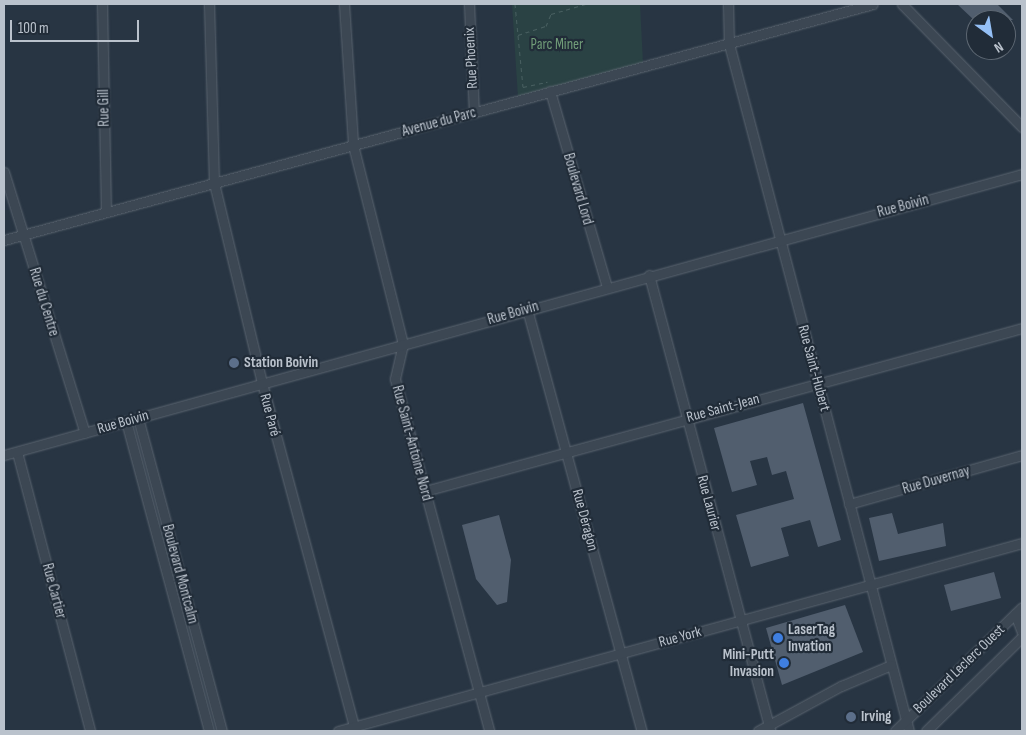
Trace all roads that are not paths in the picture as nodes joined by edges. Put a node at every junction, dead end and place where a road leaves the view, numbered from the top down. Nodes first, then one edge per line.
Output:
1 (102, 4) edge
2 (209, 4) edge
3 (344, 4) edge
4 (469, 4) edge
5 (728, 4) edge
6 (873, 4) edge
7 (902, 4) edge
8 (729, 44) junction
9 (550, 92) junction
10 (474, 113) junction
11 (1022, 127) edge
12 (353, 145) junction
13 (4, 172) edge
14 (1022, 174) edge
15 (214, 183) junction
16 (106, 212) junction
17 (24, 234) junction
18 (780, 239) junction
19 (4, 240) edge
20 (649, 275) junction
21 (606, 287) junction
22 (527, 309) junction
23 (1022, 328) edge
24 (402, 344) junction
25 (262, 383) junction
26 (818, 383) junction
27 (138, 418) junction
28 (687, 418) junction
29 (126, 421) junction
30 (85, 433) junction
31 (567, 451) junction
32 (17, 452) junction
33 (4, 455) edge
34 (1022, 455) edge
35 (425, 491) junction
36 (849, 504) junction
37 (1022, 543) edge
38 (870, 585) junction
39 (1022, 607) edge
40 (1015, 614) junction
41 (740, 620) junction
42 (1022, 632) edge
43 (1022, 637) edge
44 (621, 653) junction
45 (891, 665) junction
46 (478, 693) junction
47 (906, 720) junction
48 (769, 728) edge
49 (355, 729) edge
50 (90, 731) edge
51 (209, 731) edge
52 (222, 731) edge
53 (338, 731) edge
54 (489, 731) edge
55 (642, 731) edge
56 (758, 731) edge
57 (895, 731) edge
58 (908, 731) edge
59 (926, 731) edge

1 - 16 street, Rue Gill
2 - 15 street, Rue Paré
3 - 12 street, Rue Saint-Antoine Nord
4 - 10 street, Rue Phoenix
5 - 8 street, Rue Saint-Hubert
6 - 8 street, Avenue du Parc
7 - 11 street
8 - 9 street, Avenue du Parc
8 - 18 street, Rue Saint-Hubert
9 - 10 street, Avenue du Parc
9 - 21 street, Boulevard Lord
10 - 12 street, Avenue du Parc
12 - 15 street, Avenue du Parc
12 - 24 street, Rue Saint-Antoine Nord
13 - 17 street, Rue du Centre
14 - 18 street, Rue Boivin
15 - 16 street, Avenue du Parc
15 - 25 street, Rue Paré
16 - 17 street, Avenue du Parc
17 - 19 street, Avenue du Parc
17 - 30 street, Rue du Centre
18 - 20 street, Rue Boivin
18 - 26 street, Rue Saint-Hubert
20 - 21 street, Rue Boivin
20 - 28 street, Rue Laurier
21 - 22 street, Rue Boivin
22 - 24 street, Rue Boivin
22 - 31 street, Rue Déragon
23 - 26 street, Rue Saint-Jean
24 - 25 street, Rue Boivin
24 - 35 street, Rue Saint-Antoine Nord
25 - 27 street, Rue Boivin
25 - 49 street, Rue Paré
26 - 28 street, Rue Saint-Jean
26 - 36 street, Rue Saint-Hubert
27 - 29 street, Rue Boivin
27 - 52 street, Boulevard Montcalm
28 - 31 street, Rue Saint-Jean
28 - 41 street, Rue Laurier
29 - 30 street, Rue Boivin
29 - 51 street, Boulevard Montcalm
30 - 32 street, Rue Boivin
31 - 35 street, Rue Saint-Jean
31 - 44 street, Rue Déragon
32 - 33 street, Rue Boivin
32 - 50 street, Rue Cartier
34 - 36 street, Rue Duvernay
35 - 46 street, Rue Saint-Antoine Nord
36 - 38 street, Rue Saint-Hubert
37 - 38 street, Rue York
38 - 41 street, Rue York
38 - 45 street, Rue Saint-Hubert
39 - 40 street, Boulevard Leclerc Ouest
40 - 42 street
40 - 47 street, Boulevard Leclerc Ouest
41 - 44 street, Rue York
41 - 48 street, Rue Laurier
43 - 59 street, Boulevard Leclerc Ouest
44 - 46 street, Rue York
44 - 55 street, Rue Déragon
45 - 47 street, Rue Saint-Hubert
45 - 48 street
46 - 49 street, Rue York
46 - 54 street, Rue Saint-Antoine Nord
47 - 57 street, Boulevard Leclerc Ouest
47 - 58 street, Rue Saint-Hubert
48 - 56 street
49 - 53 street, Rue York

